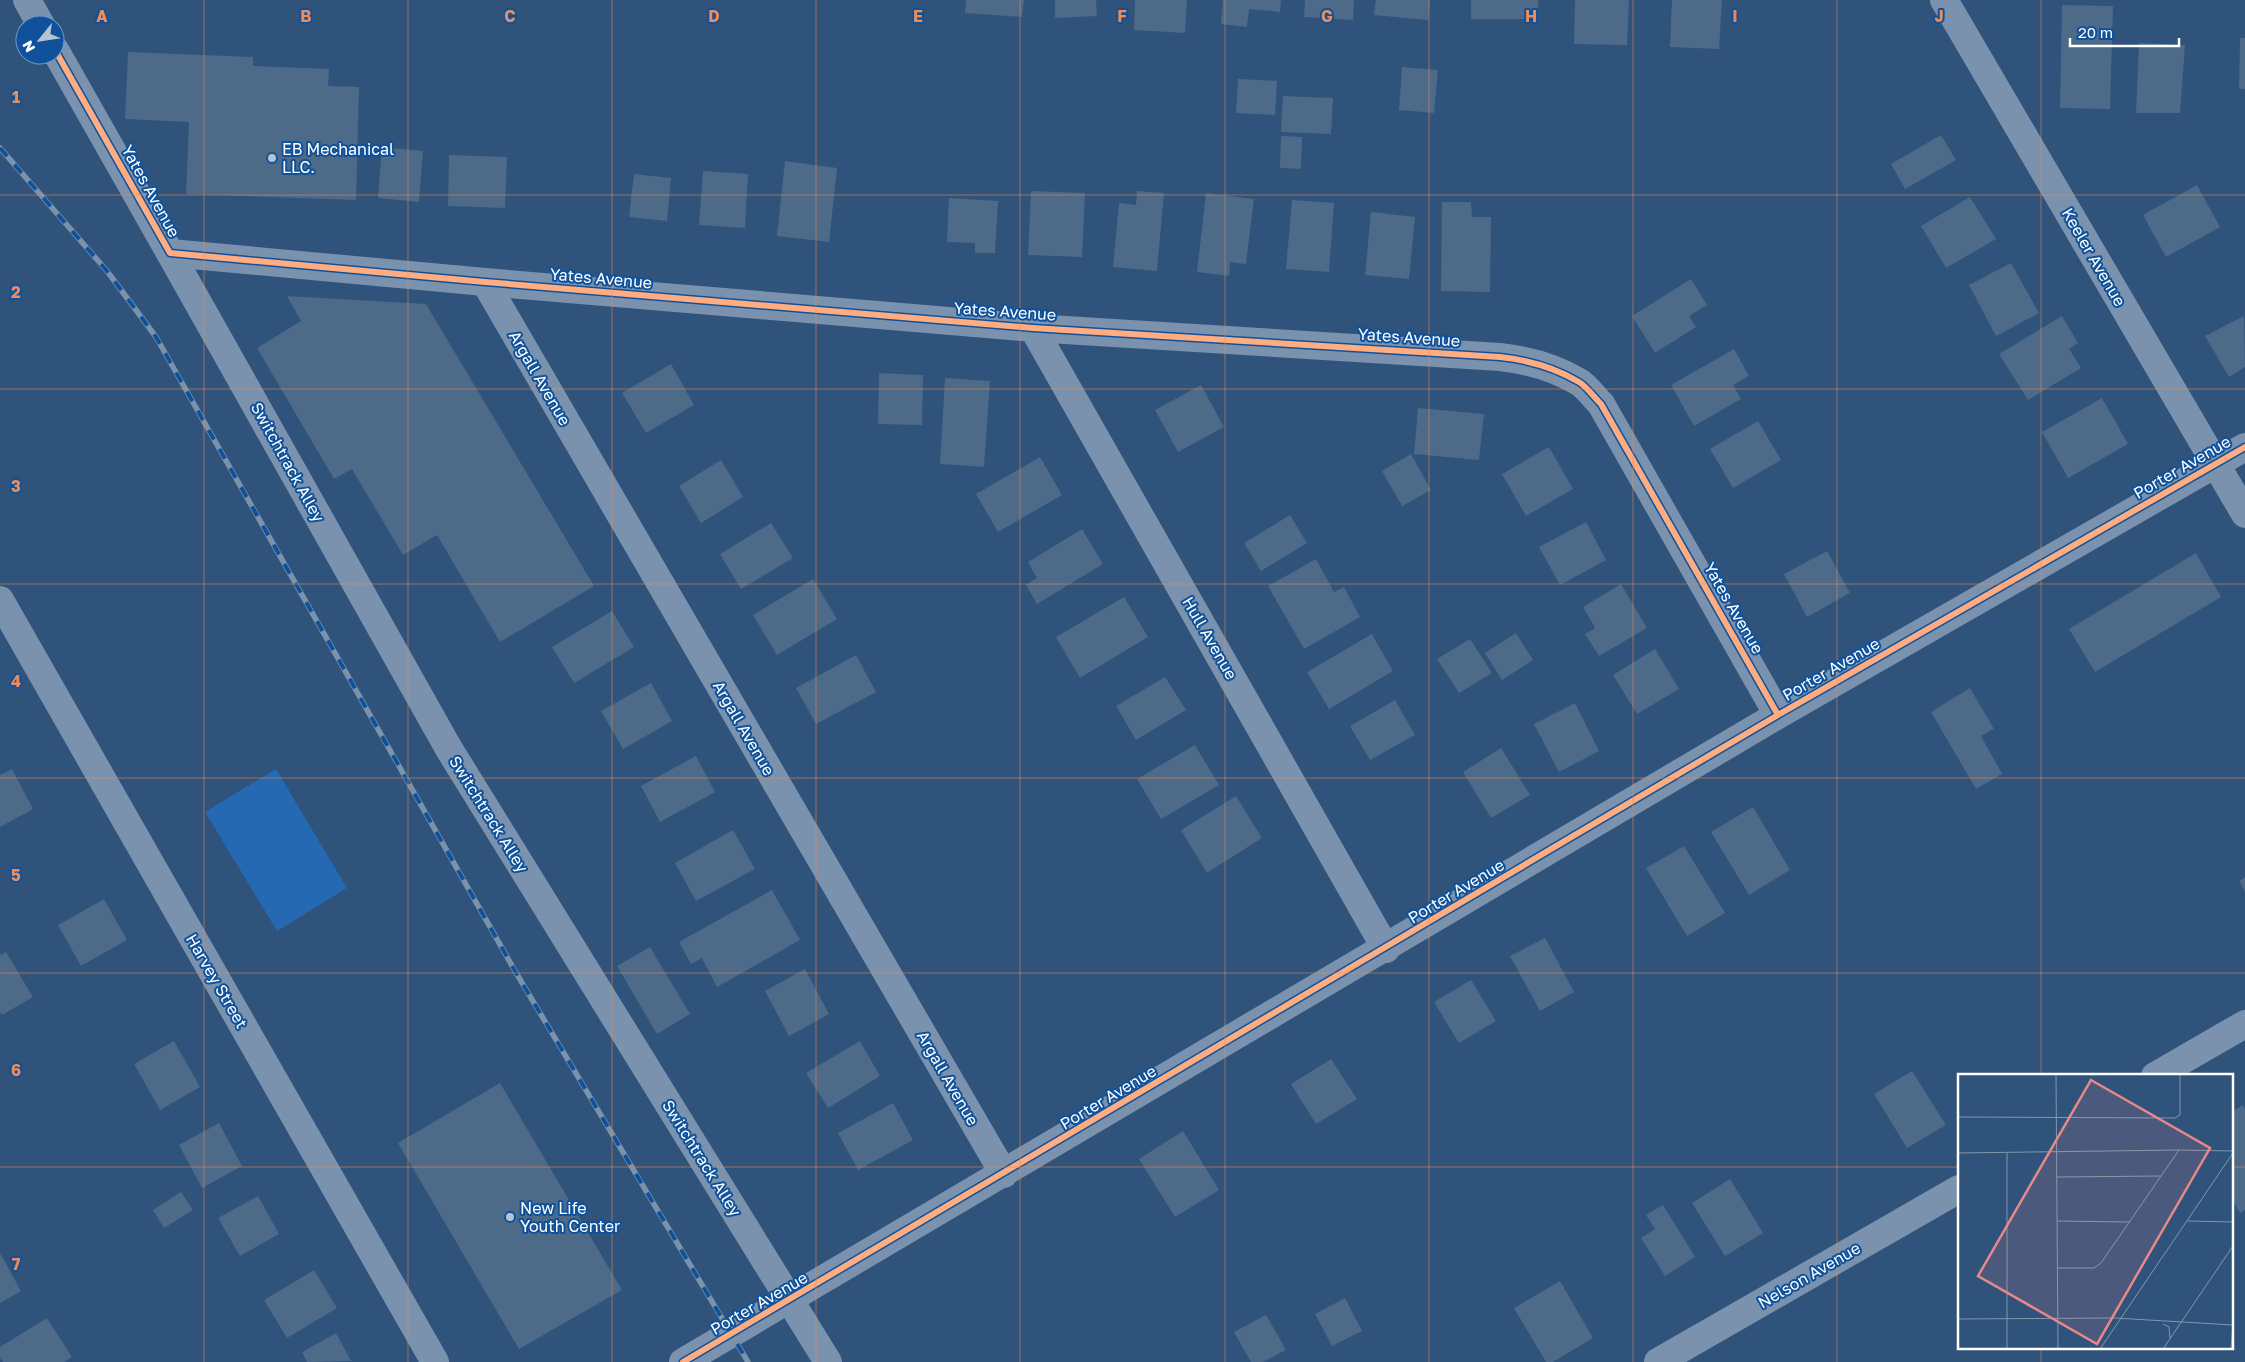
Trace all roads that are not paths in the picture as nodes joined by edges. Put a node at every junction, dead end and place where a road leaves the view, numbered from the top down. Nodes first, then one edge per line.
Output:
1 (27, 0) edge
2 (1944, 0) edge
3 (35, 15) edge
4 (64, 65) edge
5 (170, 253) junction
6 (484, 282) junction
7 (1033, 328) junction
8 (2245, 447) edge
9 (2215, 464) junction
10 (2245, 514) edge
11 (0, 600) edge
12 (1778, 715) junction
13 (1386, 949) junction
14 (2245, 1024) edge
15 (2158, 1074) edge
16 (1004, 1174) junction
17 (1958, 1190) edge
18 (791, 1300) junction
19 (435, 1362) edge
20 (683, 1362) edge
21 (828, 1362) edge
22 (1658, 1362) edge

1 - 3 street
2 - 9 street, Keeler Avenue
4 - 5 street, Yates Avenue
5 - 6 street, Yates Avenue
5 - 18 street, Switchtrack Alley
6 - 7 street, Yates Avenue
6 - 16 street, Argall Avenue
7 - 12 street, Yates Avenue
7 - 13 street, Hull Avenue
8 - 9 street, Porter Avenue
9 - 10 street, Keeler Avenue
9 - 12 street, Porter Avenue
11 - 19 street, Harvey Street
12 - 13 street, Porter Avenue
13 - 16 street, Porter Avenue
14 - 15 street
16 - 18 street, Porter Avenue
17 - 22 street, Nelson Avenue
18 - 20 street, Porter Avenue
18 - 21 street, Switchtrack Alley

